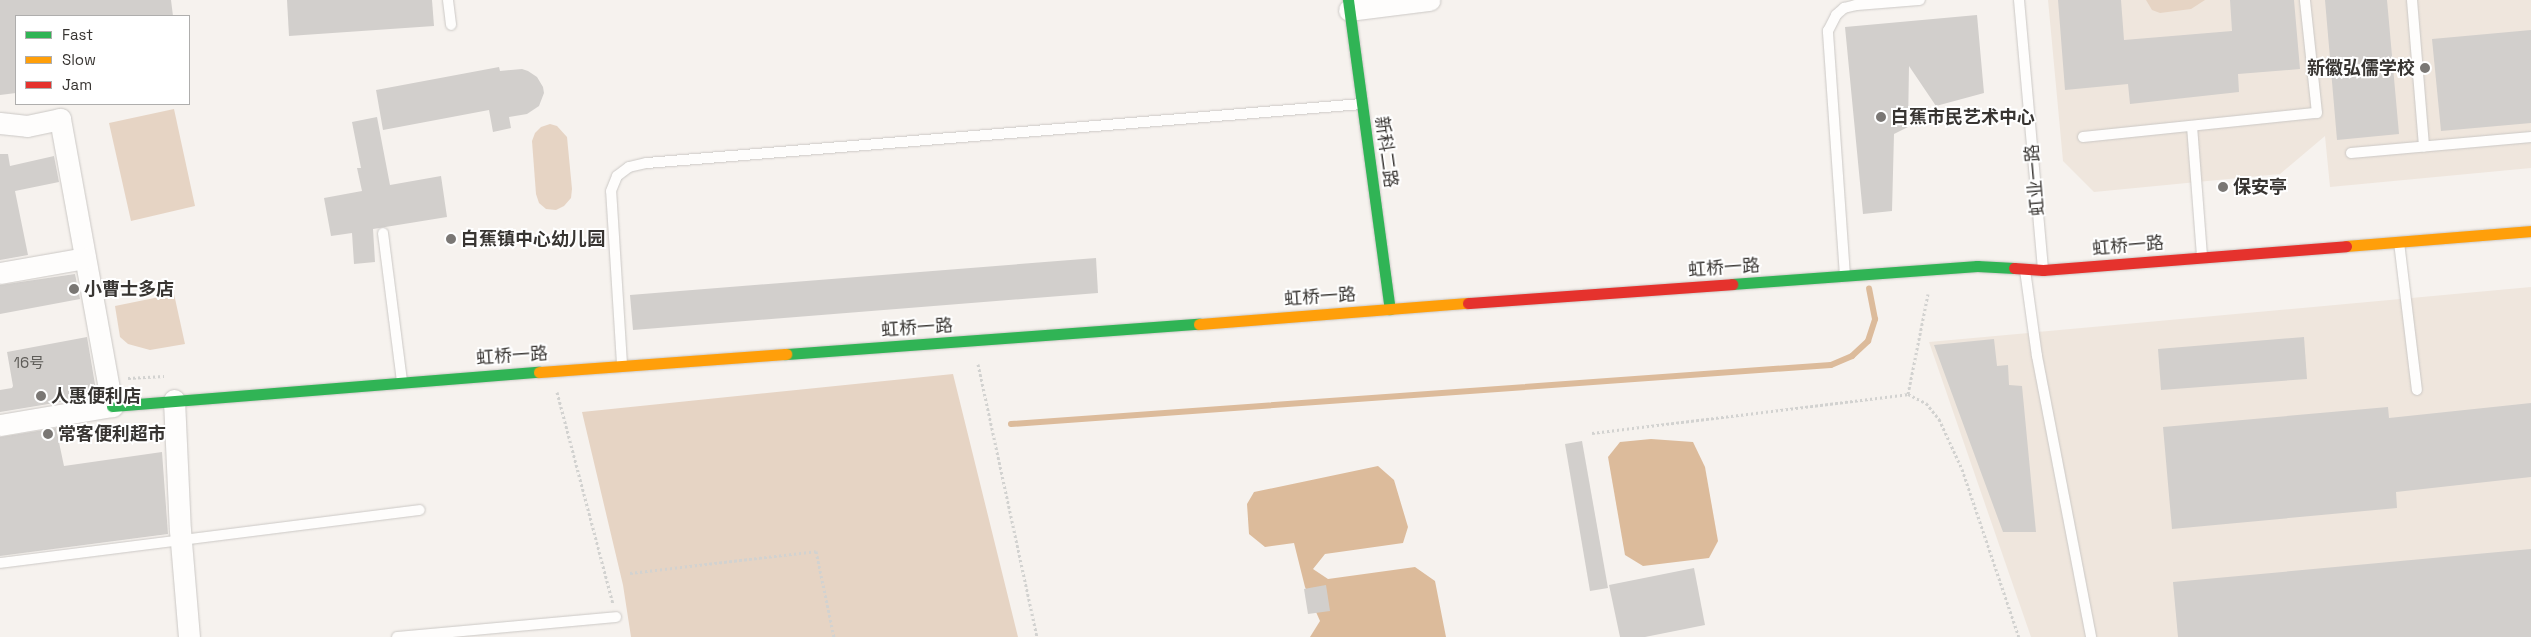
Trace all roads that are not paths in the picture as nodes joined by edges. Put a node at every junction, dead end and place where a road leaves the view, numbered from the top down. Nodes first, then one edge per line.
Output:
1 (448, 0) edge
2 (1429, 0) edge
3 (1920, 0) edge
4 (2019, 0) edge
5 (2305, 0) edge
6 (2412, 0) edge
7 (1349, 5) edge
8 (451, 25) dead end
9 (1362, 104) junction
10 (0, 123) edge
11 (2192, 126) junction
12 (2531, 137) edge
13 (2083, 138) dead end
14 (2424, 146) junction
15 (2351, 153) dead end
16 (2531, 231) edge
17 (383, 233) dead end
18 (2398, 241) junction
19 (2202, 257) junction
20 (85, 258) junction
21 (2025, 269) junction
22 (2044, 270) junction
23 (0, 273) edge
24 (1846, 276) junction
25 (1390, 309) junction
26 (622, 365) junction
27 (402, 382) junction
28 (2417, 390) dead end
29 (174, 400) junction
30 (112, 406) junction
31 (0, 425) edge
32 (420, 510) dead end
33 (181, 540) junction
34 (0, 563) edge
35 (616, 617) road end
36 (189, 637) edge
37 (397, 637) edge
38 (2091, 637) edge

1 - 8 lane
2 - 7 street
3 - 24 lane
4 - 22 lane, 虹业一路
5 - 11 lane
6 - 14 lane
7 - 9 street, 新科二路
9 - 25 street, 新科二路
9 - 26 lane
10 - 20 street
11 - 13 lane
11 - 19 lane
12 - 14 lane
14 - 15 lane
16 - 18 street, 虹桥一路
17 - 27 lane
18 - 19 street, 虹桥一路
18 - 28 lane
19 - 22 street, 虹桥一路
20 - 23 street
20 - 30 street
21 - 22 street, 虹桥一路
21 - 24 street, 虹桥一路
21 - 38 lane
24 - 25 street, 虹桥一路
25 - 26 street, 虹桥一路
26 - 27 street, 虹桥一路
27 - 29 street, 虹桥一路
29 - 30 street, 虹桥一路
29 - 33 street
30 - 31 street
32 - 33 lane
33 - 34 lane
33 - 36 street
35 - 37 lane

